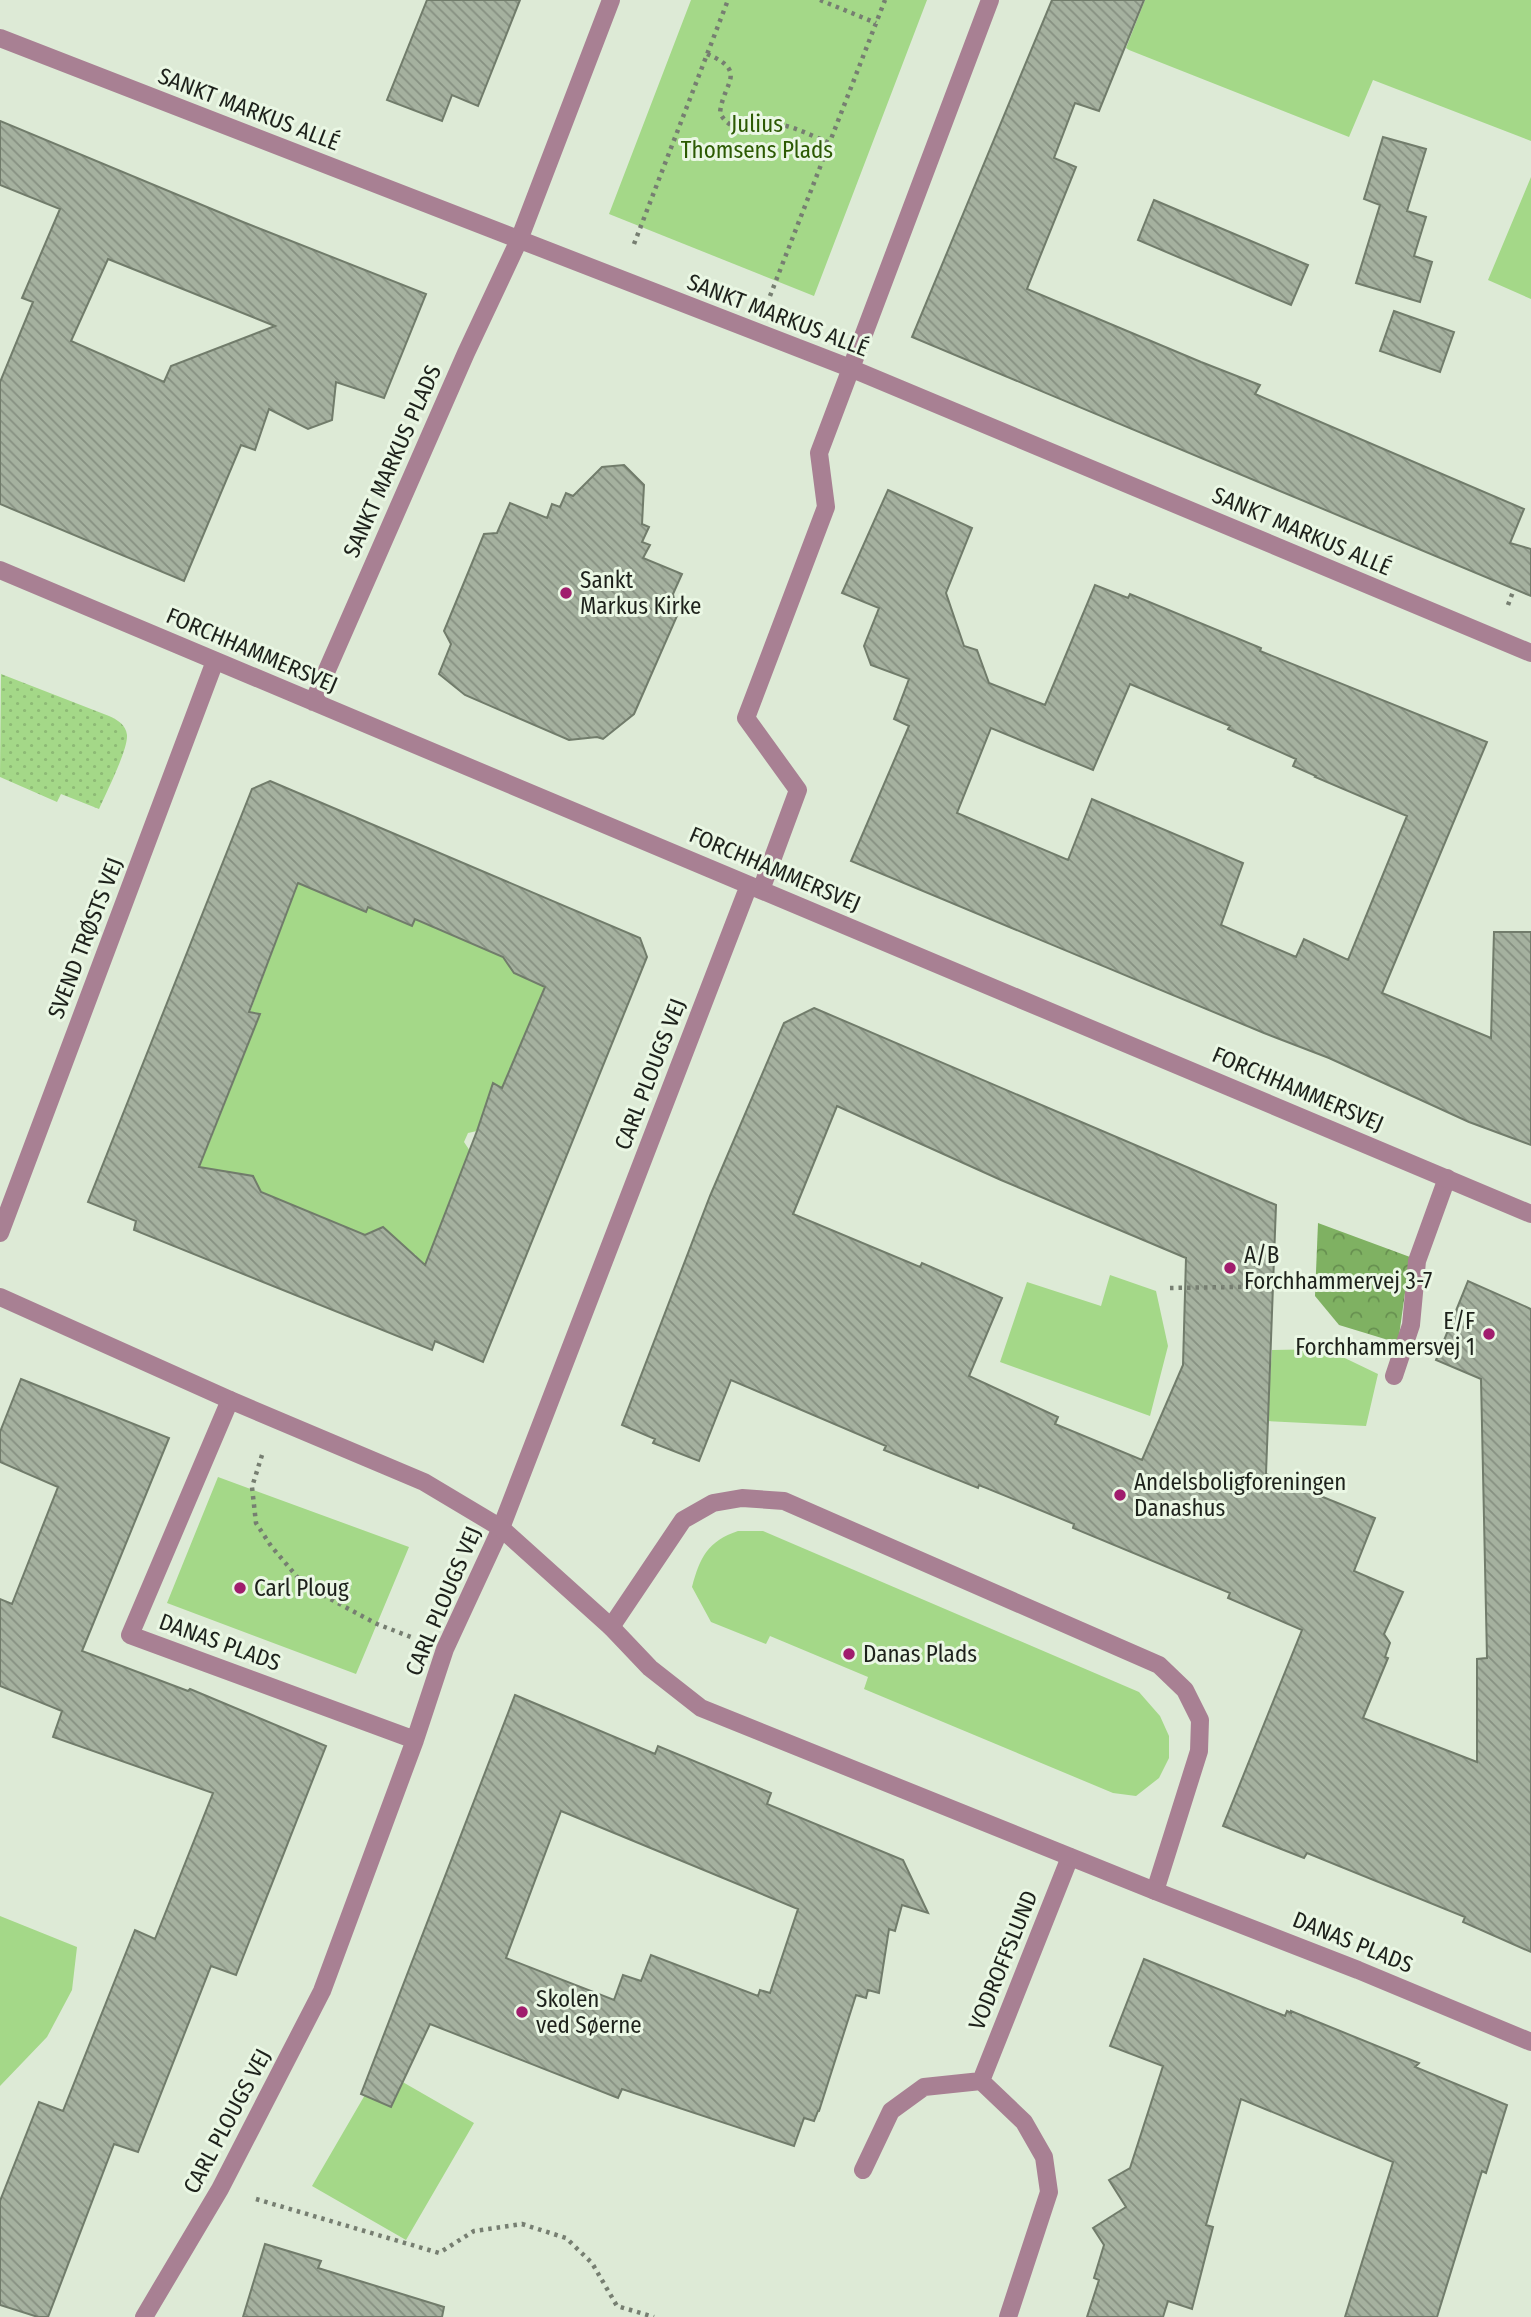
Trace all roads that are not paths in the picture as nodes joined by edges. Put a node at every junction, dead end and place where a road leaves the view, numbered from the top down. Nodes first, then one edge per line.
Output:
1 (611, 0) edge
2 (990, 0) edge
3 (0, 38) edge
4 (519, 240) junction
5 (850, 368) junction
6 (0, 570) edge
7 (1531, 653) edge
8 (215, 661) junction
9 (313, 702) junction
10 (755, 888) junction
11 (1447, 1178) junction
12 (1531, 1214) edge
13 (0, 1233) edge
14 (0, 1297) edge
15 (1394, 1376) dead end
16 (230, 1400) junction
17 (501, 1528) junction
18 (611, 1627) junction
19 (415, 1740) junction
20 (1070, 1857) junction
21 (1155, 1891) junction
22 (1531, 2042) edge
23 (981, 2081) junction
24 (863, 2170) dead end
25 (144, 2317) edge
26 (1009, 2317) edge

1 - 4 street
2 - 5 street
3 - 4 street, SANKT MARKUS ALLÉ
4 - 5 street, SANKT MARKUS ALLÉ
4 - 9 street, SANKT MARKUS PLADS
5 - 7 street, SANKT MARKUS ALLÉ
5 - 10 street
6 - 8 street, FORCHHAMMERSVEJ
8 - 9 street, FORCHHAMMERSVEJ
8 - 13 street, SVEND TRØSTS VEJ
9 - 10 street, FORCHHAMMERSVEJ
10 - 11 street, FORCHHAMMERSVEJ
10 - 17 street, CARL PLOUGS VEJ
11 - 12 street, FORCHHAMMERSVEJ
11 - 15 street
14 - 16 street, DANAS PLADS
16 - 17 street, DANAS PLADS
16 - 19 street, DANAS PLADS
17 - 18 street, DANAS PLADS
17 - 19 street, CARL PLOUGS VEJ
18 - 20 street, DANAS PLADS
18 - 21 street
19 - 25 street, CARL PLOUGS VEJ
20 - 21 street, DANAS PLADS
20 - 23 street, VODROFFSLUND
21 - 22 street, DANAS PLADS
23 - 24 street
23 - 26 street

